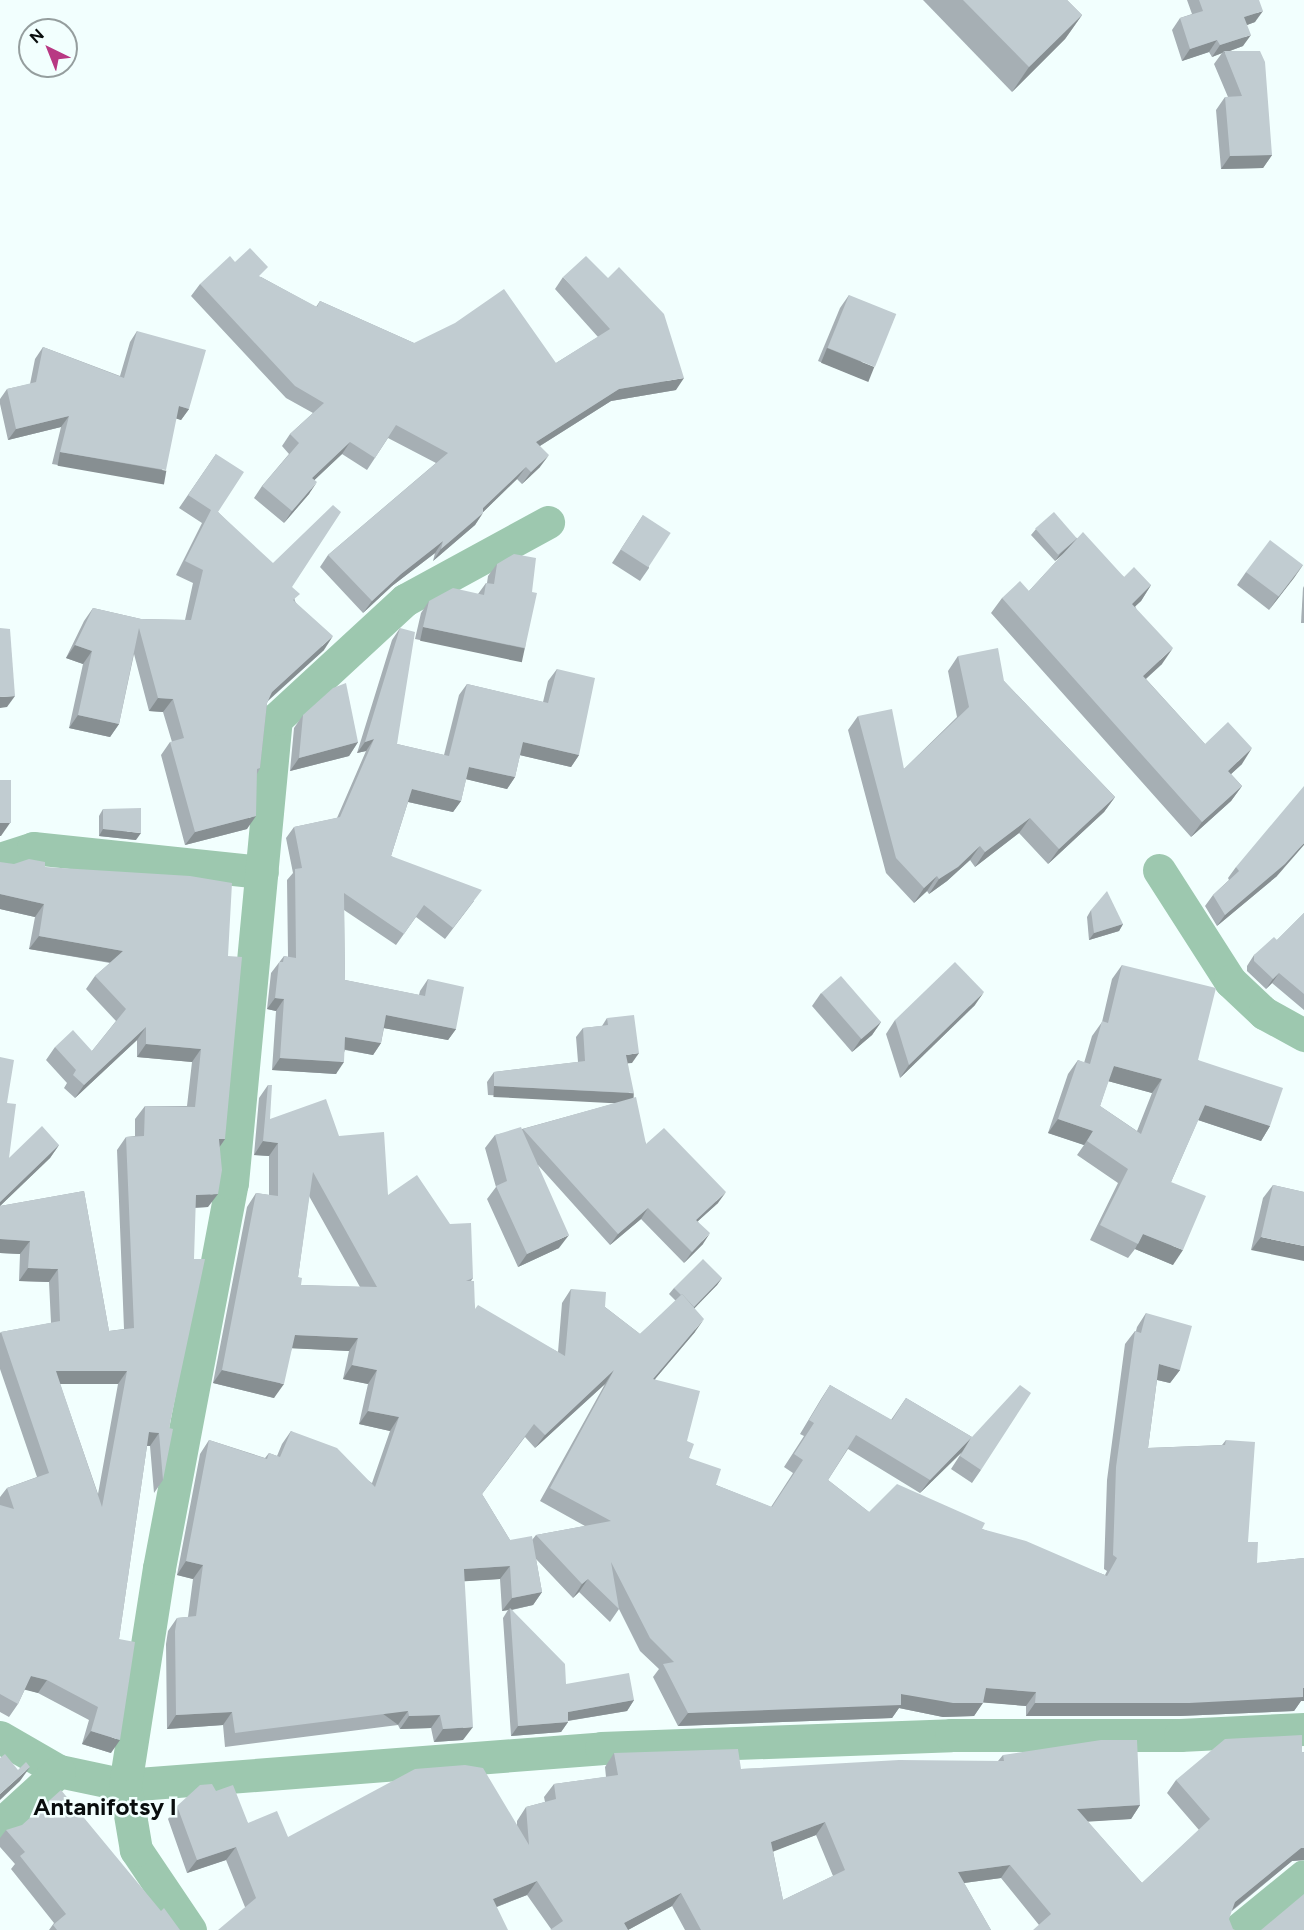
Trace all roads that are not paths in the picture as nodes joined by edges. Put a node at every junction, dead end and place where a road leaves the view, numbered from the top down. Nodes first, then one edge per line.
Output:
1 (548, 522) dead end
2 (0, 859) edge
3 (1159, 870) dead end
4 (262, 872) junction
5 (1304, 1035) edge
6 (1304, 1729) edge
7 (0, 1737) edge
8 (59, 1772) junction
9 (125, 1785) junction
10 (0, 1825) edge
11 (1304, 1876) edge
12 (190, 1930) edge
13 (1238, 1930) edge

1 - 4 street
2 - 4 street
3 - 5 street
4 - 9 street
6 - 9 street
7 - 8 street
8 - 9 street
8 - 10 street
9 - 12 street
11 - 13 street

